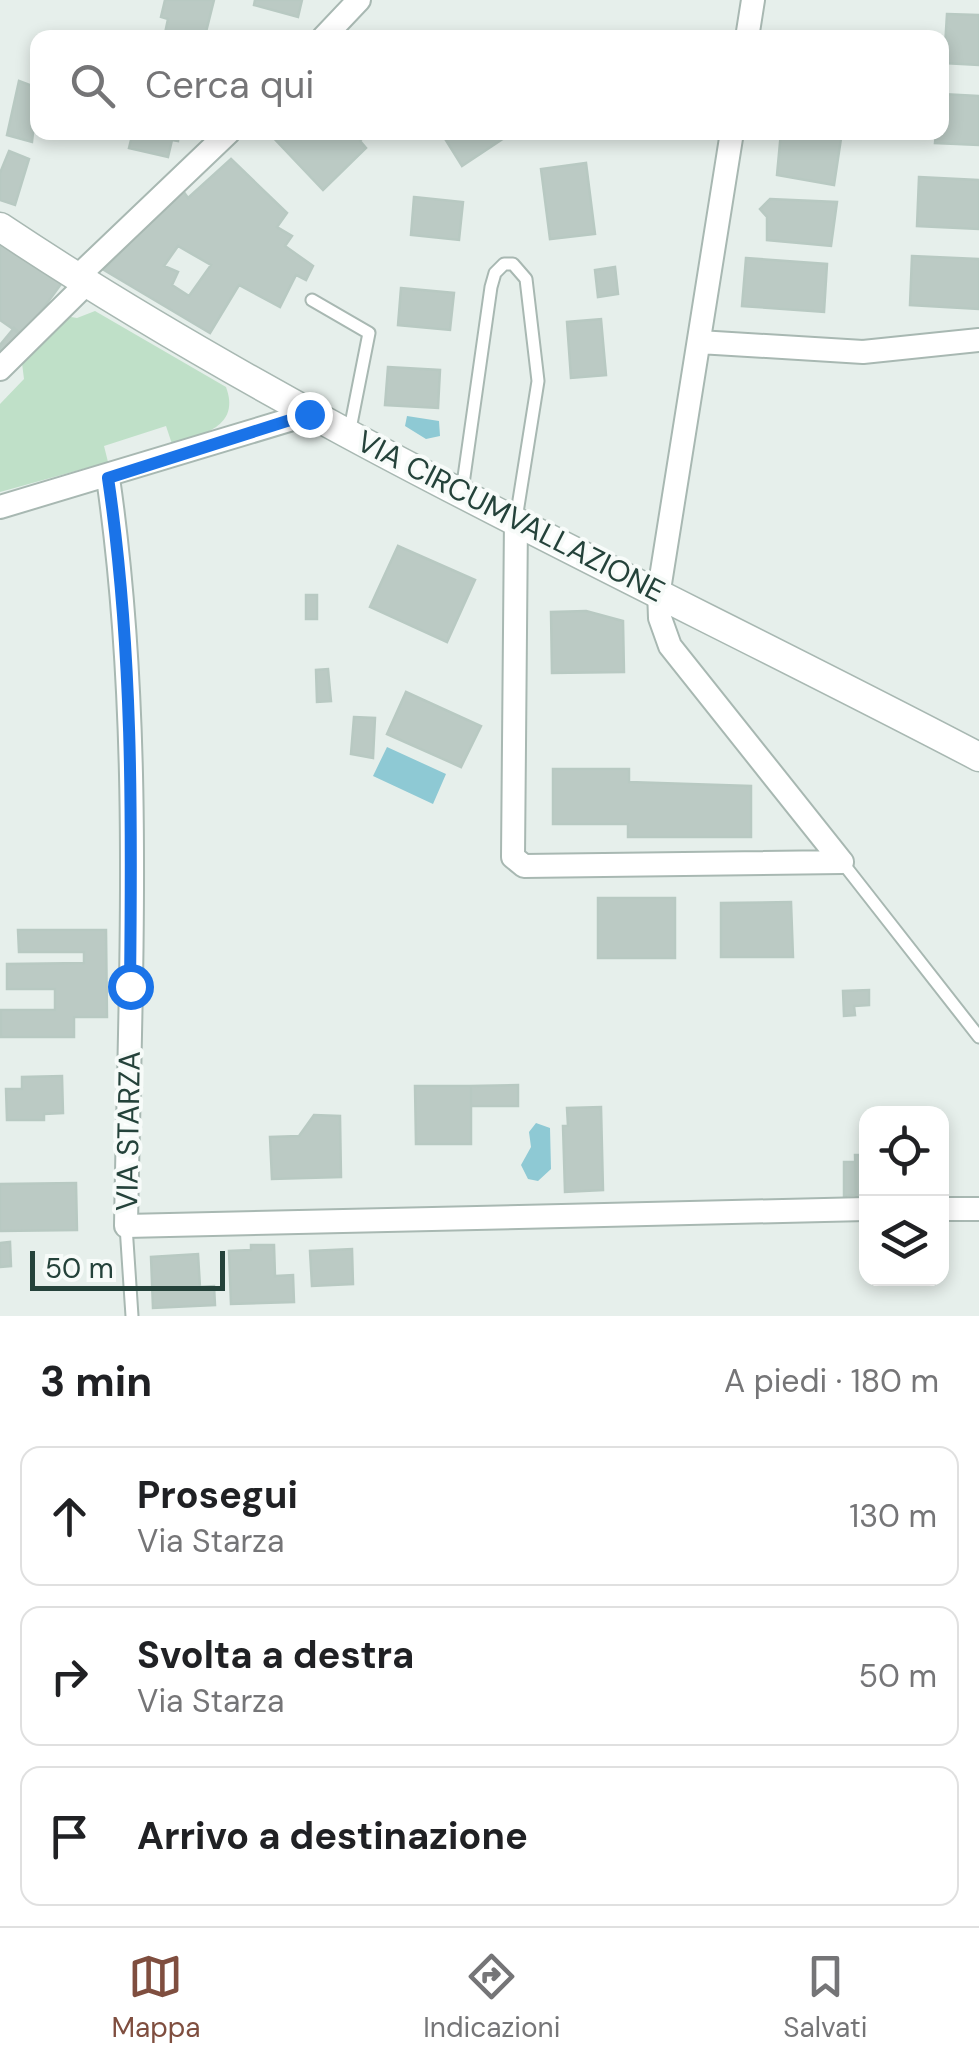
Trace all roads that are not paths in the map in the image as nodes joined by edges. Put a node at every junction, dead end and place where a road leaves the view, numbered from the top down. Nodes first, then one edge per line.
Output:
1 (359, 0) edge
2 (753, 0) edge
3 (331, 30) edge
4 (748, 30) edge
5 (221, 140) edge
6 (731, 140) edge
7 (0, 227) edge
8 (81, 281) junction
9 (312, 300) dead end
10 (979, 340) edge
11 (699, 342) junction
12 (0, 369) edge
13 (309, 414) junction
14 (349, 434) junction
15 (108, 478) junction
16 (462, 490) junction
17 (0, 507) edge
18 (516, 520) junction
19 (659, 590) junction
20 (979, 757) edge
21 (842, 862) junction
22 (979, 1038) edge
23 (859, 1209) edge
24 (949, 1209) edge
25 (979, 1209) edge
26 (126, 1226) junction
27 (132, 1316) edge

1 - 3 street
2 - 4 street
5 - 8 street
6 - 11 street
7 - 8 street, VIA CIRCUMVALLAZIONE
8 - 12 street
8 - 13 street, VIA CIRCUMVALLAZIONE
9 - 14 lane
10 - 11 street
11 - 19 street
13 - 14 street, VIA CIRCUMVALLAZIONE
13 - 15 street
14 - 16 street, VIA CIRCUMVALLAZIONE
15 - 17 street
15 - 26 street, VIA STARZA
16 - 18 street, VIA CIRCUMVALLAZIONE
16 - 18 lane
18 - 19 street, VIA CIRCUMVALLAZIONE
18 - 21 street
19 - 20 street, VIA CIRCUMVALLAZIONE
19 - 21 street
21 - 22 lane
23 - 26 street, VIA STARZA
24 - 25 street
26 - 27 lane

